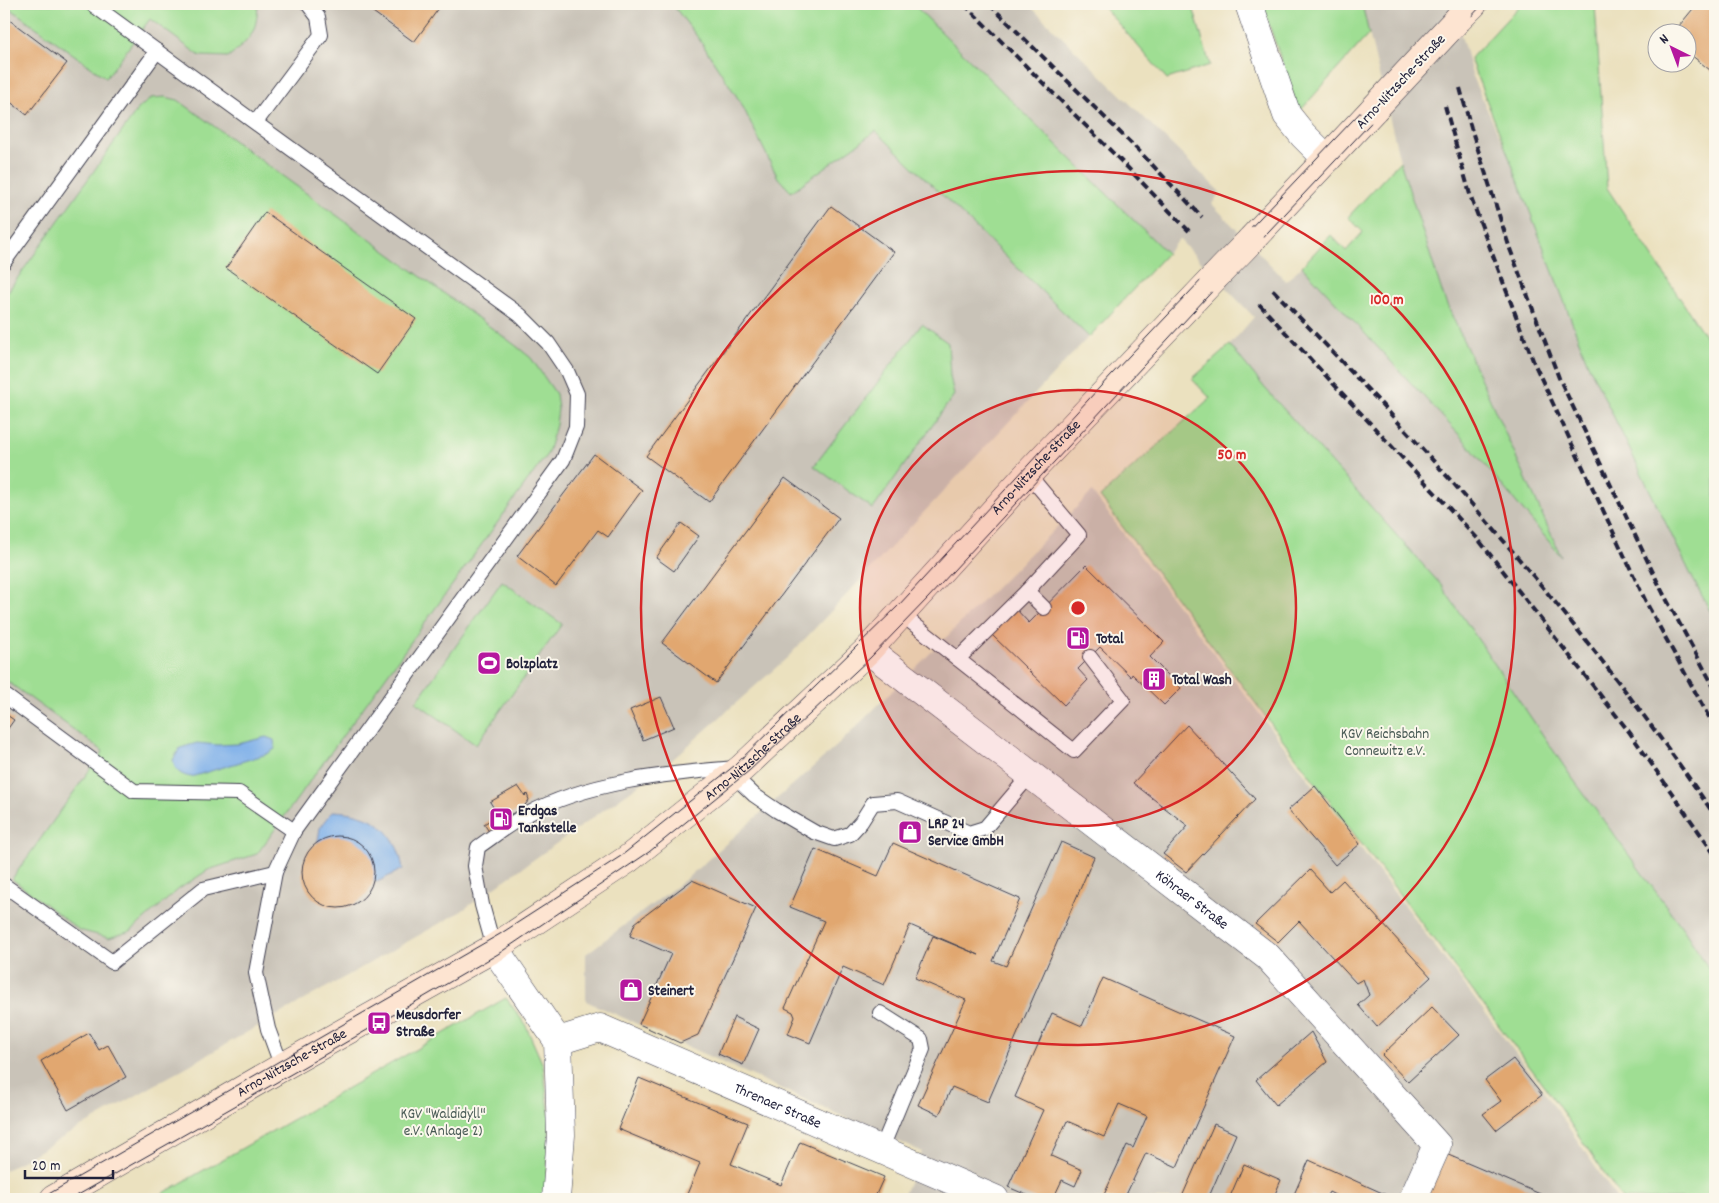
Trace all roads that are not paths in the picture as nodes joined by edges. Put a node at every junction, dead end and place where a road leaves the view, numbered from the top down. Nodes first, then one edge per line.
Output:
1 (92, 4) edge
2 (308, 4) edge
3 (1249, 4) edge
4 (1466, 12) edge
5 (157, 51) junction
6 (256, 122) junction
7 (1327, 159) junction
8 (4, 262) edge
9 (1028, 474) junction
10 (1027, 591) junction
11 (1044, 608) dead end
12 (901, 614) junction
13 (868, 650) junction
14 (1090, 657) dead end
15 (958, 659) junction
16 (4, 695) edge
17 (737, 771) junction
18 (1030, 775) junction
19 (294, 832) junction
20 (274, 872) junction
21 (4, 885) edge
22 (494, 948) junction
23 (880, 1013) dead end
24 (558, 1041) junction
25 (282, 1067) junction
26 (881, 1150) junction
27 (54, 1199) edge
28 (556, 1199) edge
29 (995, 1199) edge
30 (1413, 1199) edge

1 - 5 lane
2 - 6 lane
3 - 7 street
4 - 7 main road, Arno-Nitzsche-Straße, bridge
5 - 6 lane
5 - 8 lane
6 - 19 lane
7 - 9 main road, Arno-Nitzsche-Straße, bridge
9 - 10 lane
9 - 12 main road, Arno-Nitzsche-Straße
10 - 11 lane
10 - 15 lane
12 - 13 main road, Arno-Nitzsche-Straße
12 - 15 lane
13 - 17 main road, Arno-Nitzsche-Straße
13 - 18 street, Köhraer Straße
14 - 15 lane
16 - 19 lane
17 - 18 lane
17 - 22 main road, Arno-Nitzsche-Straße
17 - 22 lane
18 - 30 street, Köhraer Straße
19 - 20 lane
20 - 21 lane
20 - 25 lane
22 - 24 street
22 - 25 main road, Arno-Nitzsche-Straße
23 - 26 lane
24 - 26 street, Threnaer Straße
24 - 28 street
25 - 27 main road, Arno-Nitzsche-Straße
26 - 29 street, Threnaer Straße

